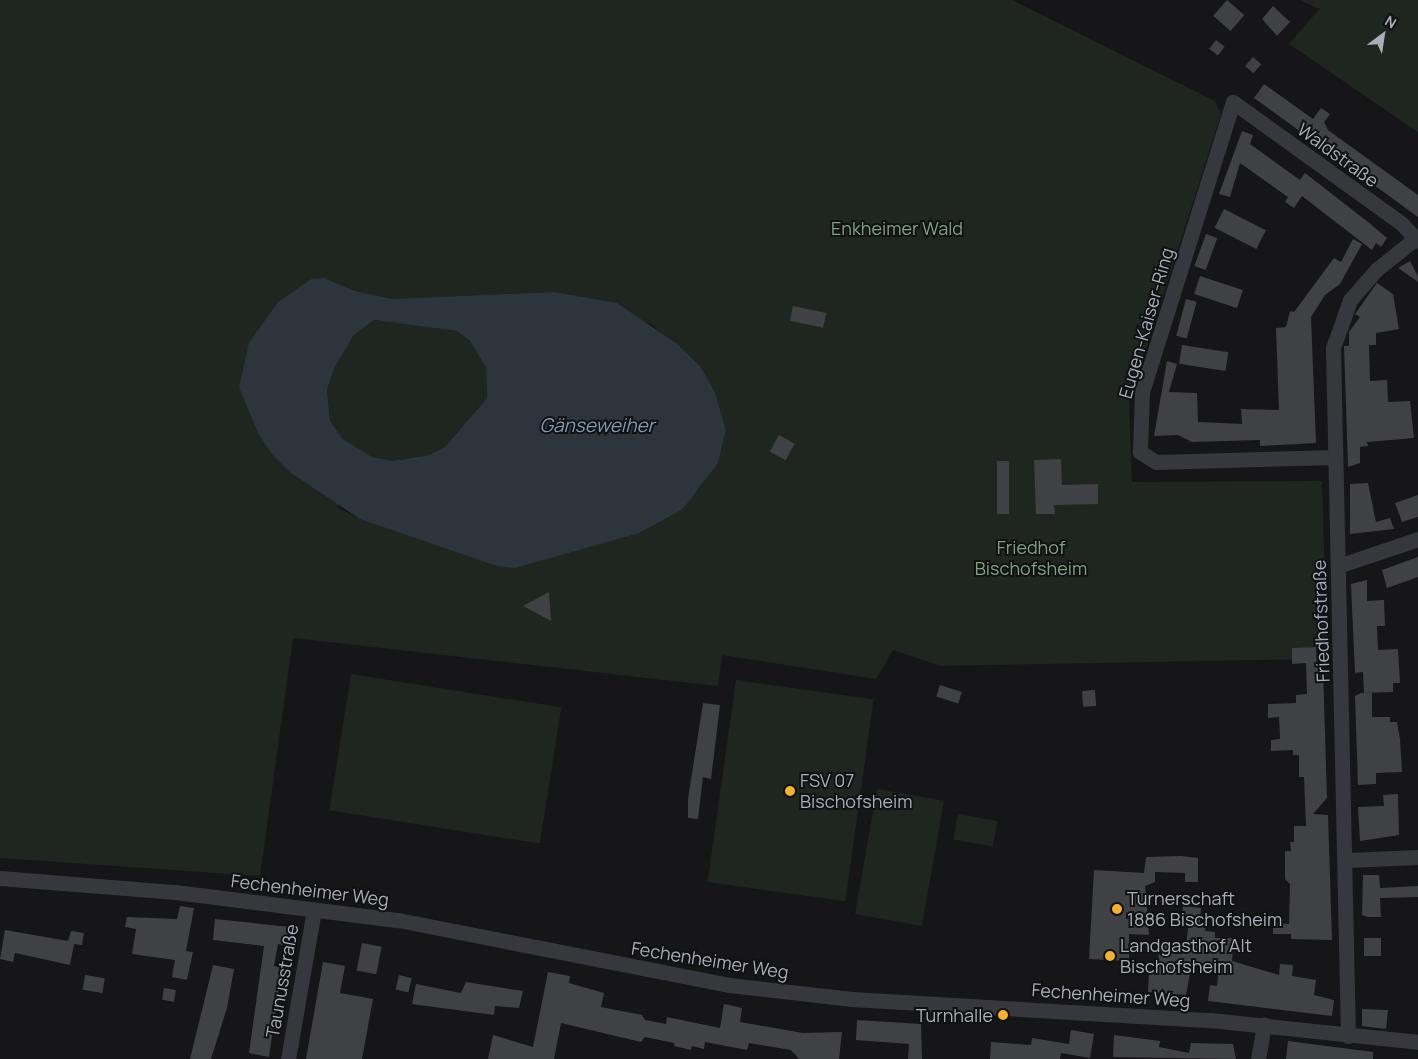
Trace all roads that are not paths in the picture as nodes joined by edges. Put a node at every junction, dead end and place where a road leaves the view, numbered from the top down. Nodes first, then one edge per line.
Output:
1 (1233, 102) joint
2 (1417, 240) edge
3 (1335, 457) junction
4 (1418, 539) edge
5 (1338, 566) junction
6 (1418, 857) edge
7 (1348, 860) junction
8 (0, 878) edge
9 (314, 910) junction
10 (1264, 1025) junction
11 (1348, 1036) junction
12 (1418, 1042) edge
13 (288, 1059) edge
14 (1258, 1059) edge

1 - 2 street, Waldstraße
1 - 3 street, Eugen-Kaiser-Ring
2 - 3 street, Friedhofstraße
3 - 5 street, Friedhofstraße
4 - 5 street
5 - 7 street, Friedhofstraße
6 - 7 street
7 - 11 street, Friedhofstraße
8 - 9 street, Fechenheimer Weg
9 - 10 street, Fechenheimer Weg
9 - 13 street, Taunusstraße
10 - 11 street, Fechenheimer Weg
10 - 14 street
11 - 12 street, Fechenheimer Weg

